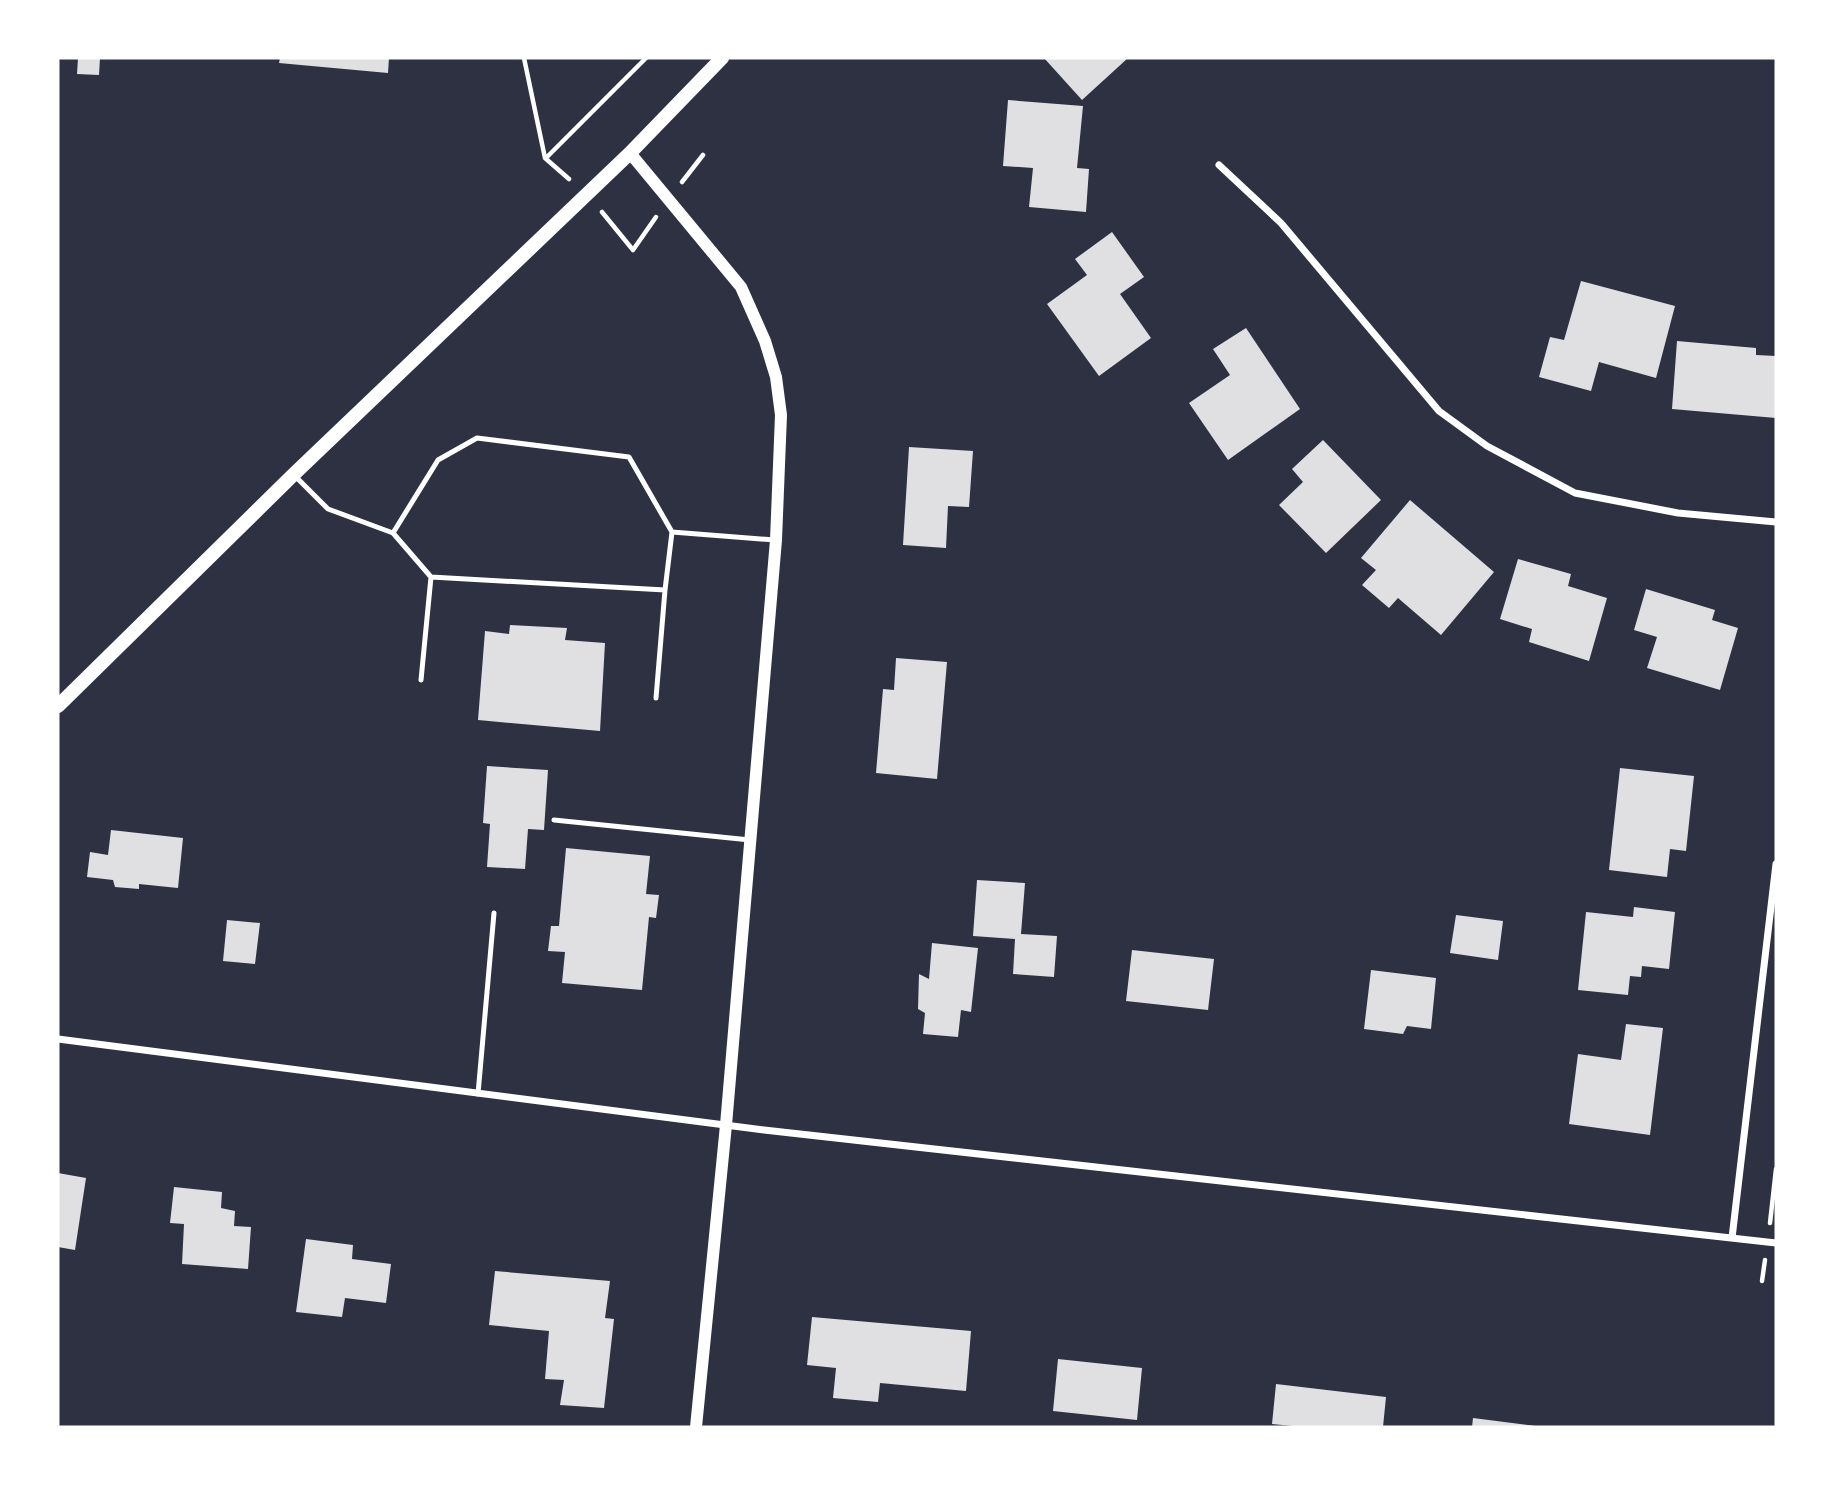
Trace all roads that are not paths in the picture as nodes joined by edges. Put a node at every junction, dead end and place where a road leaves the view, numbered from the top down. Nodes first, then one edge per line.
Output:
1 (722, 58) edge
2 (630, 153) junction
3 (1219, 165) dead end
4 (293, 474) junction
5 (1776, 523) edge
6 (672, 532) junction
7 (393, 533) junction
8 (776, 540) junction
9 (431, 576) junction
10 (665, 590) junction
11 (421, 680) dead end
12 (656, 698) dead end
13 (58, 706) edge
14 (554, 820) dead end
15 (750, 840) junction
16 (1776, 864) edge
17 (494, 913) dead end
18 (58, 1039) edge
19 (478, 1094) junction
20 (726, 1125) junction
21 (1732, 1238) junction
22 (1776, 1243) edge
23 (696, 1427) edge

1 - 2 main road
2 - 4 main road
2 - 8 street
3 - 5 street
4 - 7 lane
4 - 13 main road
6 - 7 lane
6 - 8 lane
6 - 10 lane
7 - 9 lane
8 - 15 street
9 - 10 lane
9 - 11 lane
10 - 12 lane
14 - 15 lane
15 - 20 street
16 - 21 street
17 - 19 lane
18 - 19 street
19 - 20 street
20 - 21 street
20 - 23 street
21 - 22 street

